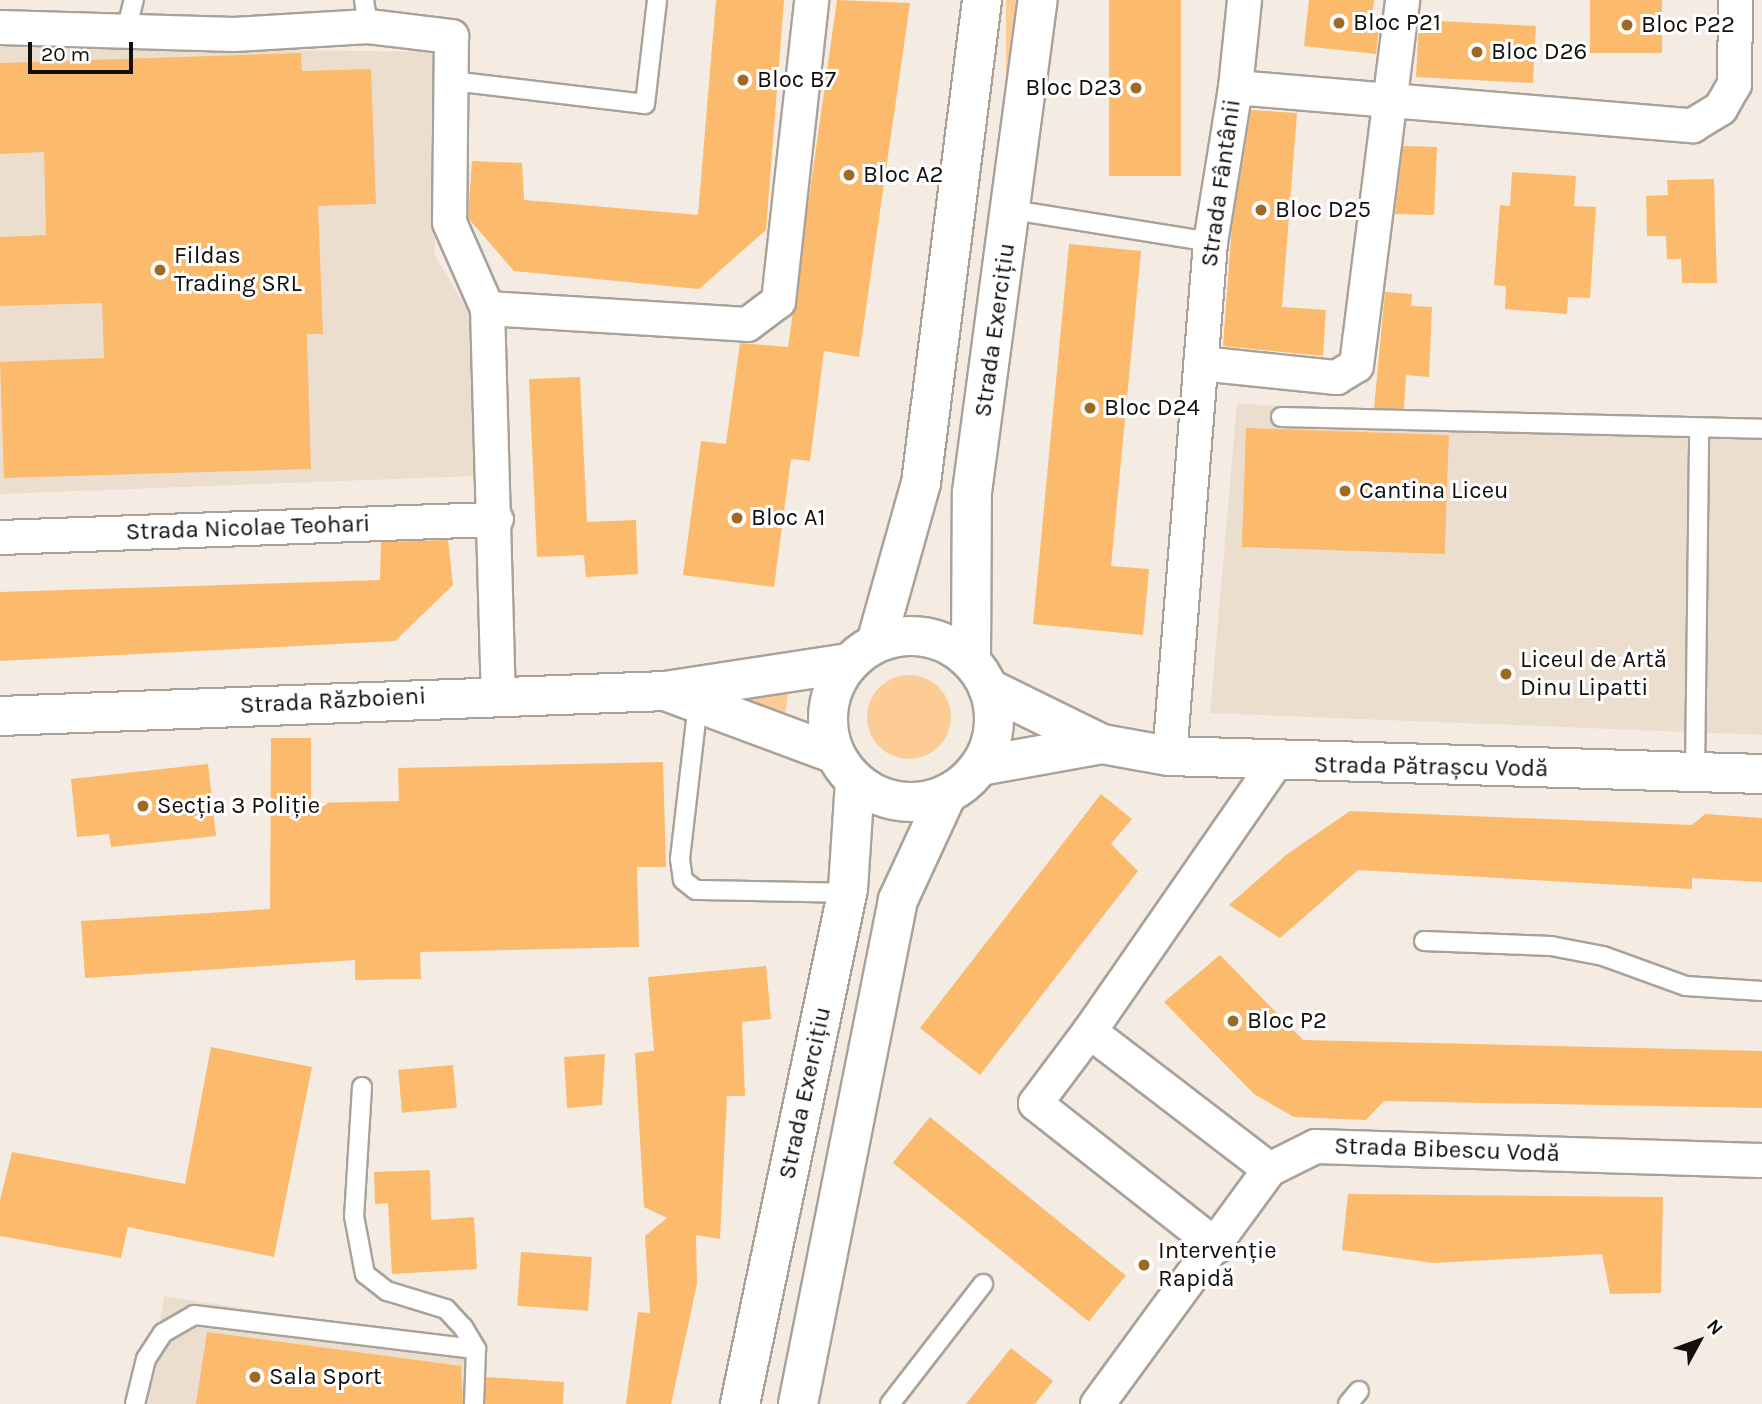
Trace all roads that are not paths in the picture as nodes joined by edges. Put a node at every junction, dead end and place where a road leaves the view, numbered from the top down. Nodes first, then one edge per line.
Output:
1 (657, 0) edge
2 (811, 0) edge
3 (982, 0) edge
4 (1038, 0) edge
5 (1244, 0) edge
6 (1402, 0) edge
7 (1735, 0) edge
8 (366, 13) edge
9 (130, 15) edge
10 (0, 27) edge
11 (452, 81) junction
12 (1235, 87) junction
13 (1387, 101) junction
14 (1013, 210) junction
15 (1210, 242) junction
16 (487, 308) junction
17 (1200, 363) junction
18 (1281, 417) dead end
19 (1699, 428) junction
20 (1762, 429) edge
21 (496, 519) junction
22 (0, 537) edge
23 (862, 653) junction
24 (980, 675) junction
25 (498, 693) junction
26 (682, 697) junction
27 (0, 716) edge
28 (1102, 744) junction
29 (1169, 756) junction
30 (1274, 764) junction
31 (980, 766) junction
32 (845, 767) junction
33 (1695, 773) junction
34 (1762, 774) edge
35 (947, 794) junction
36 (847, 893) junction
37 (1424, 941) dead end
38 (1762, 991) edge
39 (1089, 1031) junction
40 (362, 1087) dead end
41 (1762, 1160) edge
42 (1269, 1169) junction
43 (1217, 1245) junction
44 (983, 1284) dead end
45 (476, 1349) junction
46 (135, 1404) edge
47 (474, 1404) edge
48 (740, 1404) edge
49 (798, 1404) edge
50 (890, 1404) edge
51 (1097, 1404) edge

1 - 11 lane
2 - 16 street
3 - 23 main road
4 - 14 main road, Strada Exercițiu
5 - 12 street
6 - 13 street
7 - 13 street, Strada Fântânii
8 - 9 street
8 - 11 street
9 - 10 street
11 - 16 street
12 - 13 street, Strada Fântânii
12 - 15 street, Strada Fântânii
13 - 17 street
14 - 15 lane
14 - 24 main road, Strada Exercițiu
15 - 17 street, Strada Fântânii
16 - 21 street
17 - 29 street, Strada Fântânii
18 - 19 lane
19 - 20 lane
19 - 33 lane
21 - 22 street, Strada Nicolae Teohari
21 - 25 street
23 - 24 main road
23 - 26 main road
23 - 32 main road
24 - 28 main road
24 - 31 main road
25 - 26 main road, Strada Războieni
25 - 27 main road, Strada Războieni
26 - 32 main road
26 - 36 lane
28 - 29 main road, Strada Pătrașcu Vodă
28 - 31 main road
29 - 30 main road, Strada Pătrașcu Vodă
30 - 33 main road, Strada Pătrașcu Vodă
30 - 39 street
31 - 35 main road
32 - 35 main road
32 - 36 main road, Strada Exercițiu
33 - 34 main road, Strada Pătrașcu Vodă
35 - 49 main road
36 - 48 main road, Strada Exercițiu
37 - 38 lane
39 - 42 street
39 - 43 street
40 - 45 lane
41 - 42 street, Strada Bibescu Vodă
42 - 43 street
43 - 51 street
44 - 50 lane
45 - 46 lane
45 - 47 lane

